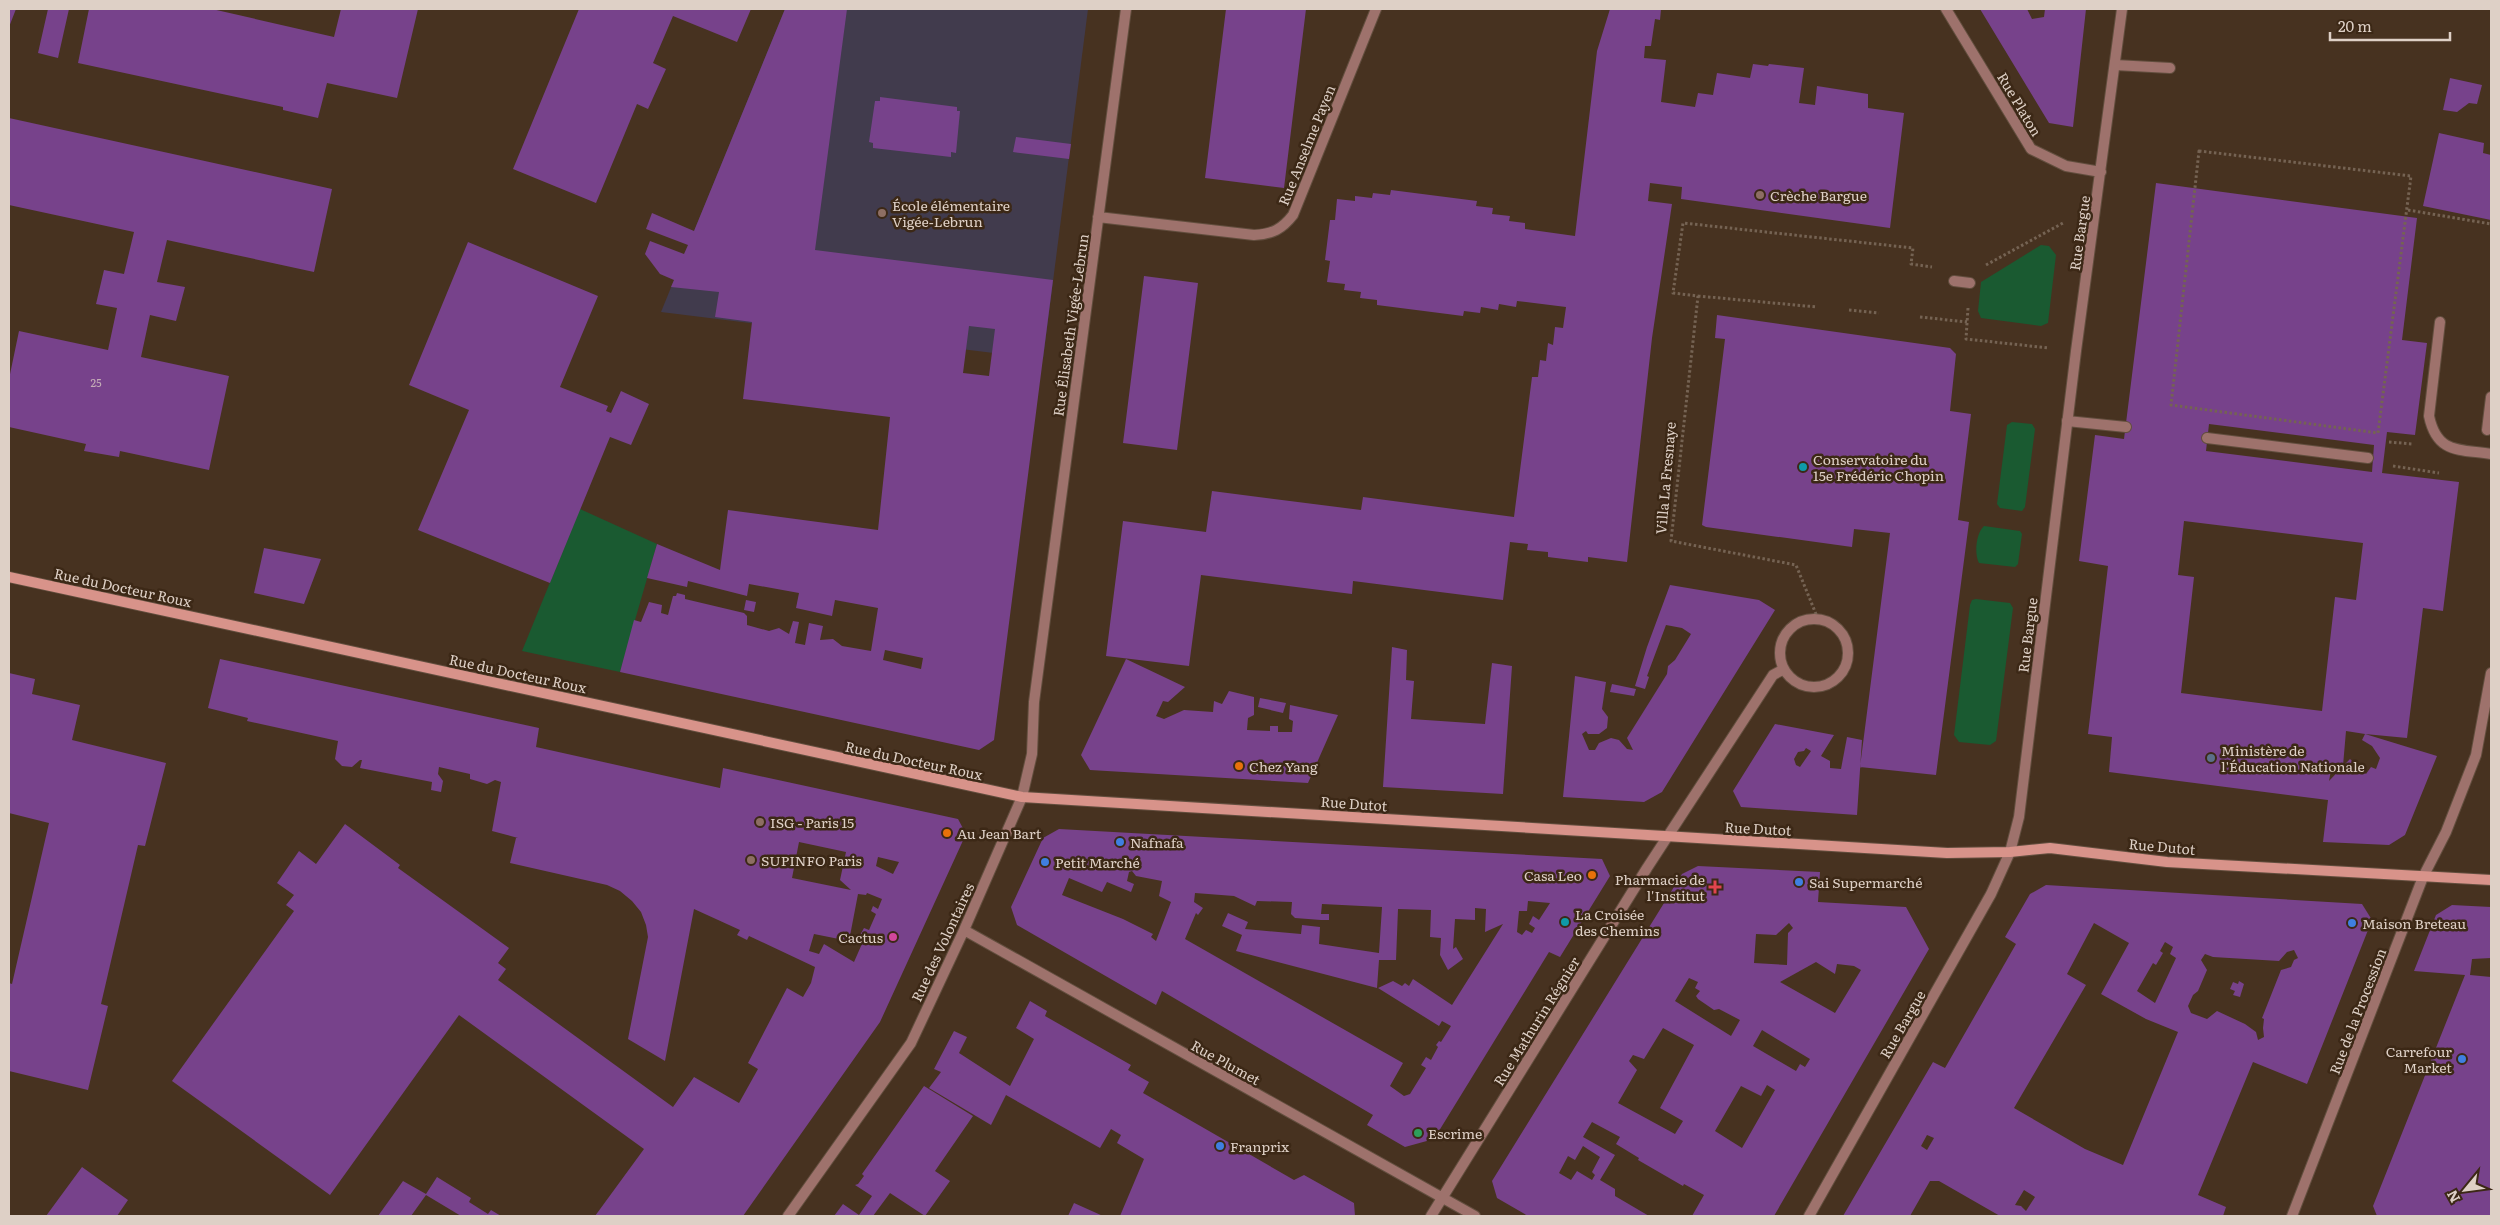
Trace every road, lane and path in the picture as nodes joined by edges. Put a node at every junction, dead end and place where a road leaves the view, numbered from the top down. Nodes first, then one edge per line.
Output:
1 (1126, 9) edge
2 (1376, 9) edge
3 (1946, 9) edge
4 (2122, 9) edge
5 (2115, 65) junction
6 (2170, 68) dead end
7 (2101, 172) junction
8 (2408, 210) junction
9 (1098, 217) junction
10 (2063, 223) dead end
11 (2491, 224) edge
12 (1817, 238) dead end
13 (1979, 269) dead end
14 (1954, 281) dead end
15 (1970, 283) dead end
16 (1698, 296) junction
17 (1817, 307) dead end
18 (1849, 310) dead end
19 (1879, 313) dead end
20 (1920, 317) dead end
21 (1967, 322) dead end
22 (2440, 322) dead end
23 (2491, 397) edge
24 (2067, 421) junction
25 (2126, 427) dead end
26 (2487, 430) dead end
27 (2207, 438) dead end
28 (2491, 454) edge
29 (2368, 458) dead end
30 (9, 577) edge
31 (1818, 620) junction
32 (1041, 646) joint
33 (1784, 668) junction
34 (2491, 673) edge
35 (1022, 797) junction
36 (1667, 836) junction
37 (2010, 852) junction
38 (2423, 877) junction
39 (2491, 880) edge
40 (964, 930) junction
41 (1442, 1198) junction
42 (788, 1216) edge
43 (1431, 1216) edge
44 (1475, 1216) edge
45 (1809, 1216) edge
46 (2292, 1216) edge

1 - 9 street, Rue Élisabeth Vigée-Lebrun
2 - 9 street, Rue Anselme Payen
3 - 7 street, Rue Platon
4 - 5 street, Rue Bargue
5 - 6 street
5 - 7 street, Rue Bargue
7 - 24 street, Rue Bargue
8 - 8 path
8 - 11 path
9 - 32 street, Rue Élisabeth Vigée-Lebrun
10 - 13 path
12 - 16 path
14 - 15 street
16 - 17 path
16 - 31 path, Villa La Fresnaye
18 - 19 path
20 - 21 path
22 - 28 street
23 - 26 street
24 - 25 street
24 - 37 street, Rue Bargue
27 - 29 street
30 - 35 street, Rue du Docteur Roux
31 - 33 street
31 - 33 street
32 - 35 street, Rue des Volontaires
33 - 36 street, Rue Mathurin Régnier
34 - 38 street, Rue de la Procession
35 - 36 street, Rue Dutot
35 - 40 street, Rue des Volontaires
36 - 37 street, Rue Dutot
36 - 41 street, Rue Mathurin Régnier
37 - 38 street, Rue Dutot
37 - 45 street, Rue Bargue
38 - 39 street, Rue Dutot
38 - 46 street, Rue de la Procession
40 - 41 street, Rue Plumet
40 - 42 street, Rue des Volontaires
41 - 43 street, Rue Mathurin Régnier
41 - 44 street, Rue Plumet

